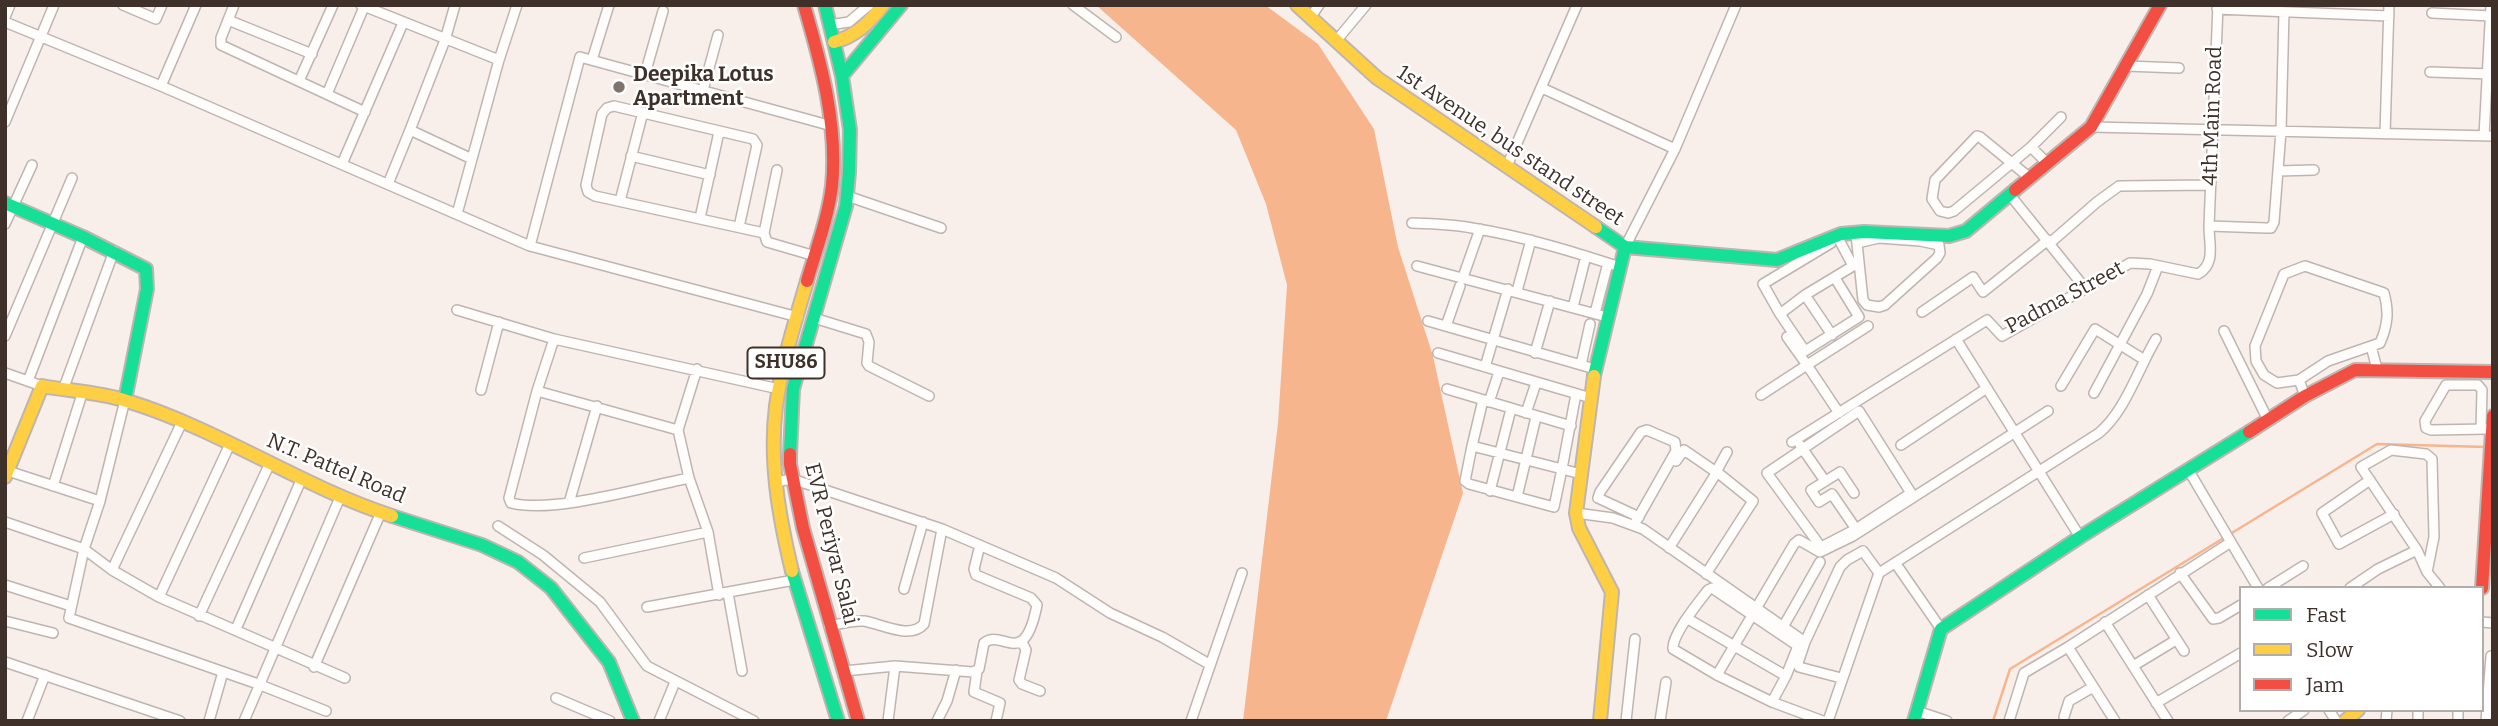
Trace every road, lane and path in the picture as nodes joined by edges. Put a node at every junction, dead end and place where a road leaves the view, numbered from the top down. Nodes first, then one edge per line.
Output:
1 (10, 5) edge
2 (54, 5) edge
3 (162, 5) edge
4 (196, 5) edge
5 (234, 5) edge
6 (333, 5) edge
7 (456, 5) edge
8 (517, 5) edge
9 (609, 5) edge
10 (804, 5) edge
11 (825, 5) edge
12 (869, 5) edge
13 (883, 5) edge
14 (901, 5) edge
15 (1073, 5) edge
16 (1297, 5) edge
17 (1319, 5) edge
18 (1366, 5) edge
19 (1577, 5) edge
20 (1736, 5) edge
21 (2160, 5) edge
22 (2389, 5) edge
23 (124, 6) edge
24 (362, 6) edge
25 (2218, 7) edge
26 (2492, 9) edge
27 (663, 11) dead end
28 (2284, 12) junction
29 (2432, 13) dead end
30 (2389, 16) junction
31 (5, 17) edge
32 (1310, 18) junction
33 (228, 20) junction
34 (5, 22) edge
35 (403, 23) junction
36 (829, 24) junction
37 (718, 35) dead end
38 (41, 37) junction
39 (1116, 37) dead end
40 (445, 40) junction
41 (834, 41) junction
42 (1336, 41) junction
43 (312, 54) junction
44 (499, 60) junction
45 (592, 61) junction
46 (2126, 66) junction
47 (2179, 68) dead end
48 (2430, 72) dead end
49 (645, 74) junction
50 (2490, 74) edge
51 (842, 76) junction
52 (299, 81) junction
53 (161, 86) junction
54 (1542, 88) junction
55 (703, 90) junction
56 (327, 94) junction
57 (365, 112) junction
58 (643, 113) junction
59 (2061, 117) dead end
60 (5, 122) edge
61 (832, 126) junction
62 (2091, 127) junction
63 (410, 130) junction
64 (2213, 130) junction
65 (2281, 131) junction
66 (719, 132) junction
67 (2385, 134) junction
68 (2488, 136) edge
69 (2031, 147) junction
70 (1675, 149) junction
71 (631, 156) junction
72 (472, 159) junction
73 (2013, 163) junction
74 (32, 164) dead end
75 (342, 164) junction
76 (2048, 164) junction
77 (1507, 166) junction
78 (777, 170) dead end
79 (2314, 170) dead end
80 (2278, 171) junction
81 (709, 175) junction
82 (72, 178) dead end
83 (2030, 178) junction
84 (388, 184) junction
85 (2210, 185) junction
86 (2010, 195) junction
87 (847, 196) junction
88 (620, 201) junction
89 (9, 204) edge
90 (457, 214) junction
91 (700, 218) junction
92 (52, 223) junction
93 (1412, 223) dead end
94 (5, 224) edge
95 (2208, 226) junction
96 (739, 227) junction
97 (941, 228) dead end
98 (1480, 229) junction
99 (764, 233) junction
100 (83, 237) junction
101 (1838, 237) junction
102 (1857, 238) junction
103 (1920, 238) junction
104 (1531, 240) junction
105 (2049, 242) junction
106 (530, 246) junction
107 (1625, 247) junction
108 (114, 251) junction
109 (815, 256) junction
110 (1586, 256) junction
111 (1614, 265) junction
112 (2158, 265) junction
113 (1417, 266) dead end
114 (1835, 278) junction
115 (1461, 281) junction
116 (2085, 288) junction
117 (1513, 290) junction
118 (1805, 295) junction
119 (1550, 300) junction
120 (1573, 307) junction
121 (457, 310) dead end
122 (1922, 312) dead end
123 (1780, 314) junction
124 (1601, 315) junction
125 (798, 317) junction
126 (814, 318) junction
127 (1427, 321) dead end
128 (499, 322) junction
129 (1590, 324) dead end
130 (1446, 326) junction
131 (1868, 326) dead end
132 (2224, 331) dead end
133 (1832, 335) junction
134 (5, 336) edge
135 (1787, 337) dead end
136 (2156, 338) dead end
137 (554, 339) junction
138 (1956, 339) junction
139 (1493, 341) junction
140 (2120, 345) junction
141 (2371, 345) junction
142 (1535, 353) junction
143 (1438, 354) dead end
144 (2143, 359) junction
145 (1581, 365) junction
146 (1807, 365) junction
147 (1485, 367) junction
148 (697, 369) junction
149 (1595, 369) junction
150 (2377, 369) junction
151 (1499, 372) junction
152 (2493, 372) edge
153 (5, 373) edge
154 (2299, 380) junction
155 (28, 381) junction
156 (1536, 383) junction
157 (42, 386) junction
158 (2062, 386) dead end
159 (779, 388) junction
160 (1987, 388) junction
161 (1447, 389) dead end
162 (63, 390) junction
163 (481, 390) dead end
164 (537, 391) junction
165 (2094, 393) dead end
166 (82, 394) junction
167 (1576, 394) junction
168 (1761, 395) dead end
169 (929, 396) dead end
170 (2305, 396) junction
171 (1591, 398) junction
172 (125, 400) junction
173 (1486, 401) junction
174 (597, 406) junction
175 (1511, 409) junction
176 (2048, 411) dead end
177 (1839, 413) junction
178 (1526, 414) junction
179 (1536, 416) junction
180 (2493, 416) edge
181 (2268, 420) junction
182 (182, 422) junction
183 (1571, 426) junction
184 (678, 430) junction
185 (2014, 432) junction
186 (2490, 440) edge
187 (1797, 443) junction
188 (230, 444) junction
189 (1901, 445) dead end
190 (1472, 446) junction
191 (1500, 452) junction
192 (1727, 452) dead end
193 (1526, 460) junction
194 (270, 463) junction
195 (1562, 469) junction
196 (2189, 471) junction
197 (1716, 472) junction
198 (2039, 472) junction
199 (6, 474) edge
200 (1581, 474) junction
201 (302, 478) junction
202 (689, 478) junction
203 (792, 479) junction
204 (2370, 480) junction
205 (1825, 481) junction
206 (775, 482) junction
207 (54, 486) junction
208 (1490, 491) junction
209 (1854, 493) dead end
210 (341, 495) junction
211 (1517, 497) junction
212 (100, 501) junction
213 (569, 503) junction
214 (381, 512) junction
215 (1576, 513) junction
216 (2394, 514) junction
217 (5, 522) edge
218 (923, 522) junction
219 (1637, 523) junction
220 (498, 526) dead end
221 (942, 529) junction
222 (708, 532) junction
223 (1855, 533) junction
224 (2080, 537) junction
225 (2231, 542) junction
226 (980, 545) junction
227 (1669, 548) junction
228 (84, 549) junction
229 (2417, 550) junction
230 (1863, 551) junction
231 (584, 558) dead end
232 (1820, 562) dead end
233 (1896, 564) junction
234 (2303, 566) dead end
235 (112, 570) junction
236 (2427, 572) junction
237 (1242, 573) dead end
238 (1706, 573) junction
239 (1879, 573) junction
240 (2180, 573) junction
241 (794, 580) junction
242 (5, 585) edge
243 (2257, 586) edge
244 (2272, 586) edge
245 (2353, 586) edge
246 (2438, 586) edge
247 (2482, 586) edge
248 (904, 589) dead end
249 (724, 594) junction
250 (2148, 594) junction
251 (159, 597) junction
252 (71, 606) junction
253 (2239, 606) edge
254 (648, 607) dead end
255 (1753, 612) junction
256 (199, 616) junction
257 (1688, 619) junction
258 (5, 621) edge
259 (2105, 622) junction
260 (829, 626) junction
261 (1783, 627) junction
262 (236, 629) junction
263 (1941, 629) junction
264 (53, 634) dead end
265 (1635, 639) dead end
266 (2176, 640) junction
267 (1022, 642) junction
268 (1805, 642) junction
269 (1734, 646) junction
270 (2068, 647) junction
271 (274, 649) junction
272 (2183, 651) dead end
273 (2239, 654) edge
274 (2491, 656) edge
275 (5, 662) edge
276 (1209, 664) junction
277 (895, 666) junction
278 (2133, 666) junction
279 (314, 667) junction
280 (956, 670) junction
281 (742, 671) dead end
282 (844, 671) junction
283 (977, 671) junction
284 (223, 672) junction
285 (45, 675) junction
286 (1717, 675) junction
287 (1786, 676) junction
288 (345, 678) dead end
289 (1841, 678) junction
290 (675, 682) junction
291 (1666, 682) dead end
292 (258, 684) junction
293 (2093, 687) junction
294 (1040, 691) dead end
295 (555, 698) dead end
296 (1772, 702) junction
297 (2156, 703) junction
298 (326, 711) dead end
299 (2357, 714) edge
300 (1916, 716) edge
301 (2064, 717) dead end
302 (27, 721) edge
303 (180, 721) edge
304 (209, 721) edge
305 (244, 721) edge
306 (610, 721) edge
307 (633, 721) edge
308 (659, 721) edge
309 (754, 721) edge
310 (838, 721) edge
311 (858, 721) edge
312 (888, 721) edge
313 (937, 721) edge
314 (996, 721) edge
315 (1191, 721) edge
316 (1600, 721) edge
317 (1626, 721) edge
318 (1660, 721) edge
319 (1826, 721) edge
320 (1947, 721) edge
321 (2009, 721) edge
322 (2115, 721) edge
323 (2168, 721) edge
324 (2345, 721) edge
325 (2486, 721) edge

1 - 31 street
2 - 38 street
3 - 23 street
4 - 53 street
5 - 33 street
6 - 43 street
7 - 40 street
8 - 44 street
9 - 45 street
10 - 61 street, EVR Periyar Salai / SHU86
11 - 36 street, EVR Periyar Salai / SHU86
12 - 36 street
13 - 41 street
14 - 51 street
15 - 39 street
16 - 32 street, 1st Avenue, bus stand street
17 - 32 street
18 - 42 street
19 - 54 street
20 - 70 street
21 - 46 street, 1st Avenue, bus stand street
22 - 30 street
24 - 35 street
24 - 56 street
25 - 28 street
25 - 64 street, 4th Main Road
26 - 29 street
26 - 50 street
27 - 49 street
28 - 30 street
28 - 65 street
30 - 67 street
32 - 42 street, 1st Avenue, bus stand street
33 - 43 street
33 - 52 street
34 - 38 street
35 - 40 street
35 - 57 street
36 - 41 street, EVR Periyar Salai / SHU86
37 - 55 street
38 - 53 street
38 - 60 street
40 - 44 street
40 - 63 street
41 - 51 street, EVR Periyar Salai / SHU86
42 - 77 street, 1st Avenue, bus stand street
43 - 52 street
44 - 72 street
45 - 49 street
45 - 106 street
46 - 47 street
46 - 62 street, 1st Avenue, bus stand street
48 - 50 street
49 - 55 street
50 - 68 street
51 - 87 street, EVR Periyar Salai / SHU86
52 - 56 street
53 - 75 street
54 - 70 street
54 - 77 street
55 - 61 street
56 - 57 street
57 - 75 street
58 - 66 street
58 - 71 street
58 - 88 street
59 - 69 street
61 - 109 street, EVR Periyar Salai / SHU86
62 - 64 street
62 - 76 street, 1st Avenue, bus stand street
63 - 72 street
63 - 84 street
64 - 65 street
64 - 85 street, 4th Main Road
65 - 67 street
65 - 80 street
66 - 81 street
66 - 96 street
67 - 68 street
69 - 73 street
69 - 76 street
70 - 107 street
71 - 81 street
71 - 88 street
72 - 90 street
73 - 73 street
73 - 83 street
74 - 89 street
75 - 84 street
76 - 83 street, 1st Avenue, bus stand street
77 - 107 street, 1st Avenue, bus stand street
78 - 99 street
79 - 80 street
80 - 95 street
81 - 91 street
82 - 92 street
83 - 86 street, 1st Avenue, bus stand street
84 - 90 street
85 - 95 street, 4th Main Road
85 - 105 street
86 - 103 street, 1st Avenue, bus stand street
86 - 105 street
87 - 97 street
87 - 126 street, EVR Periyar Salai / SHU86
88 - 91 street
89 - 92 street
89 - 94 street
90 - 106 street
91 - 96 street
92 - 100 street
92 - 134 street
93 - 98 street
95 - 112 street, Padma Street
96 - 99 street
98 - 104 street
98 - 115 street
99 - 109 street
100 - 108 street
100 - 155 street
101 - 102 street, 1st Avenue, bus stand street
101 - 107 street, 1st Avenue, bus stand street
101 - 114 street
101 - 123 street
102 - 103 street, 1st Avenue, bus stand street
102 - 103 street
104 - 110 street
104 - 117 street
105 - 116 street
105 - 122 street
106 - 125 street
107 - 111 street
108 - 162 street
108 - 172 street
109 - 125 street, EVR Periyar Salai / SHU86
110 - 111 street
110 - 120 street
111 - 124 street
112 - 116 street, Padma Street
112 - 140 street
113 - 115 street
114 - 118 street
114 - 133 street
115 - 117 street
115 - 130 street
116 - 138 street, Padma Street
117 - 119 street
117 - 139 street
118 - 123 street
118 - 133 street
119 - 120 street
119 - 142 street
120 - 124 street
121 - 128 street
123 - 133 street
124 - 149 street
125 - 159 street, EVR Periyar Salai / SHU86
126 - 169 street
126 - 203 street, EVR Periyar Salai / SHU86
127 - 130 street
128 - 137 street
128 - 163 street
129 - 145 street
130 - 139 street
131 - 146 street
132 - 181 street
135 - 146 street
136 - 144 street
137 - 148 street
137 - 164 street
138 - 160 street
138 - 177 street, Padma Street
139 - 142 street
139 - 147 street
140 - 144 street
140 - 158 street
140 - 165 street
141 - 150 street
141 - 154 street
141 - 154 street
142 - 145 street
143 - 147 street
144 - 198 street
145 - 149 street
146 - 168 street
146 - 177 street
147 - 151 street
148 - 159 street
148 - 184 street
149 - 171 street
150 - 152 street
150 - 170 street
151 - 156 street
151 - 173 street
153 - 155 street
154 - 170 street
155 - 157 street
156 - 167 street
156 - 178 street
157 - 162 street, N.T. Pattel Road
157 - 199 street
159 - 206 street, EVR Periyar Salai / SHU86
160 - 185 street
160 - 189 street
161 - 173 street
162 - 166 street, N.T. Pattel Road
164 - 174 street
164 - 213 street
166 - 172 street, N.T. Pattel Road
166 - 207 street
167 - 171 street
167 - 183 street
170 - 181 street
171 - 200 street
172 - 182 street, N.T. Pattel Road
172 - 212 street
173 - 175 street
173 - 190 street
174 - 184 street
174 - 213 street
175 - 178 street
175 - 191 street
176 - 185 street
177 - 187 street, Padma Street
178 - 179 street
179 - 183 street
179 - 193 street
180 - 186 street
181 - 196 street
182 - 188 street, N.T. Pattel Road
182 - 235 street
183 - 195 street
184 - 202 street
185 - 198 street
185 - 223 street
186 - 186 street
186 - 247 street
187 - 205 street
187 - 223 street
187 - 223 street
188 - 194 street, N.T. Pattel Road
188 - 251 street
190 - 191 street
190 - 208 street
191 - 193 street
191 - 208 street
192 - 197 street
193 - 195 street
193 - 211 street
194 - 201 street, N.T. Pattel Road
194 - 256 street
195 - 200 street
195 - 211 street
196 - 224 street
196 - 225 street
197 - 219 street
197 - 227 street
197 - 238 street
198 - 224 street
198 - 233 street
199 - 207 street
200 - 215 street
201 - 210 street, N.T. Pattel Road
201 - 262 street
202 - 213 street
202 - 222 street
203 - 206 street
203 - 218 street
203 - 260 street, EVR Periyar Salai / SHU86
204 - 216 street
204 - 216 street
204 - 236 street
205 - 209 street
205 - 223 street
206 - 241 street, EVR Periyar Salai / SHU86
207 - 212 street
208 - 211 street
210 - 214 street, N.T. Pattel Road
210 - 271 street
212 - 228 street
214 - 279 street
214 - 307 street, N.T. Pattel Road
215 - 219 street
215 - 316 street
216 - 229 street
217 - 228 street
218 - 221 street
218 - 248 street
219 - 219 street
219 - 227 street
220 - 290 street
221 - 226 street
221 - 260 street
222 - 231 street
222 - 249 street
223 - 230 street
223 - 255 street
224 - 263 street
225 - 240 street
225 - 243 street
226 - 267 street
226 - 276 street
227 - 238 street
228 - 235 street
228 - 252 street
229 - 236 street
229 - 245 street
230 - 239 street
230 - 268 street
232 - 261 street
233 - 239 street
233 - 263 street
234 - 244 street
235 - 251 street
236 - 246 street
237 - 276 street
238 - 255 street
239 - 289 street
240 - 250 street
240 - 253 street
241 - 249 street
241 - 310 street, EVR Periyar Salai / SHU86
242 - 252 street
249 - 254 street
249 - 281 street
250 - 259 street
250 - 266 street
251 - 256 street
252 - 284 street
255 - 257 street
255 - 261 street
255 - 269 street
255 - 287 street
256 - 262 street
257 - 269 street
257 - 286 street
258 - 264 street
259 - 270 street
259 - 278 street
260 - 282 street, EVR Periyar Salai / SHU86
261 - 268 street
262 - 271 street
263 - 300 street
265 - 317 street
266 - 272 street
266 - 278 street
267 - 283 street
267 - 294 street
268 - 289 street
269 - 286 street
269 - 287 street
270 - 293 street
270 - 321 street
271 - 279 street
271 - 292 street
273 - 297 street
274 - 325 street
275 - 285 street
276 - 315 street
277 - 280 street
277 - 282 street
277 - 312 street
278 - 297 street
279 - 288 street
280 - 283 street
280 - 313 street
282 - 311 street, EVR Periyar Salai / SHU86
283 - 314 street
284 - 292 street
284 - 304 street
285 - 302 street
285 - 303 street
286 - 296 street
287 - 296 street
289 - 319 street
290 - 308 street
290 - 309 street
291 - 318 street
292 - 298 street
292 - 305 street
293 - 301 street
293 - 322 street
295 - 306 street
296 - 319 street
297 - 323 street
299 - 324 street
300 - 320 street

